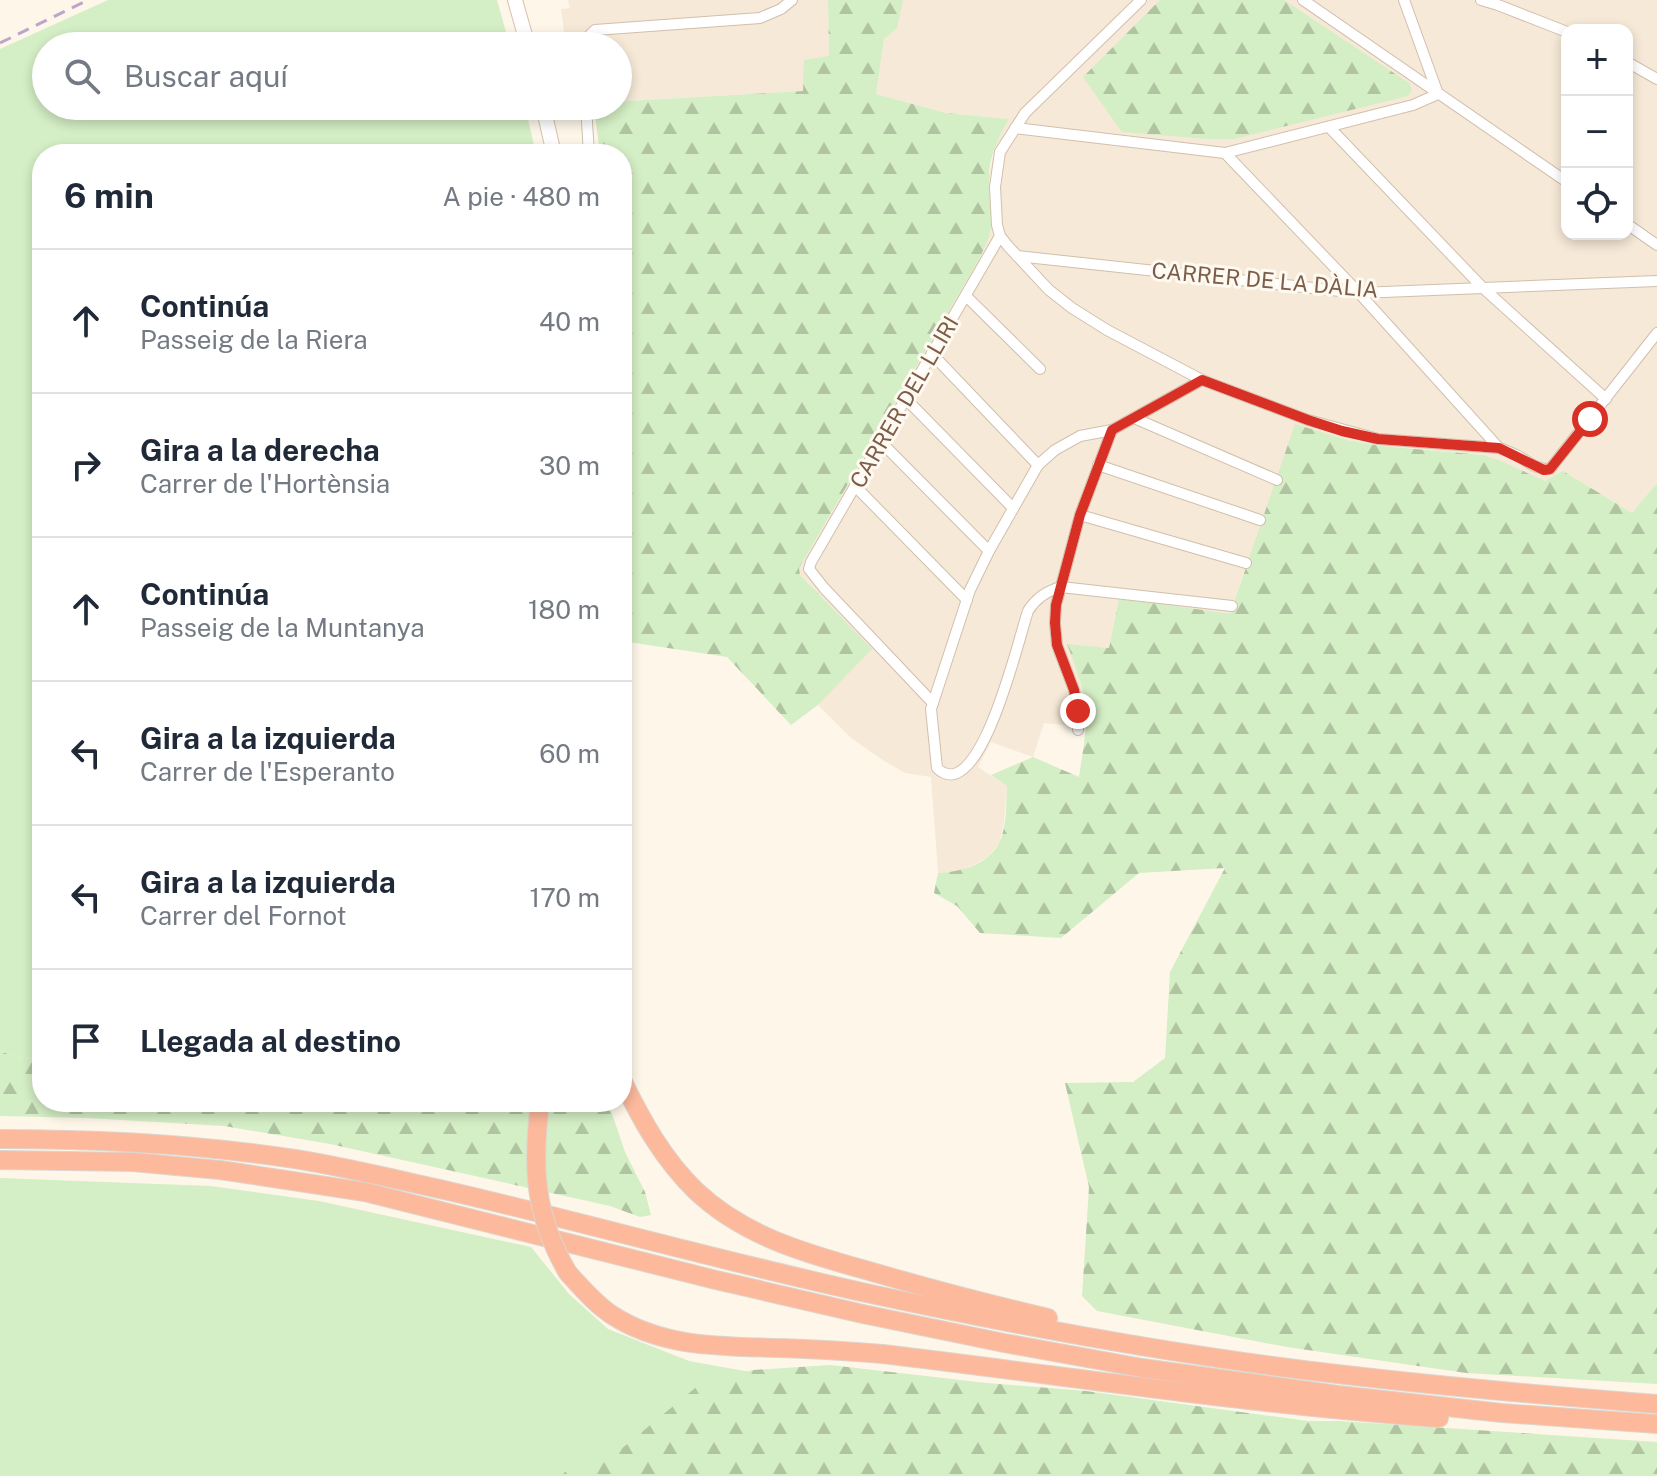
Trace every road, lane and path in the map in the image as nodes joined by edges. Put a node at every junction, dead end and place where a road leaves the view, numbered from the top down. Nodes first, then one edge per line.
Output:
1 (515, 0) edge
2 (792, 0) edge
3 (1141, 0) edge
4 (1303, 0) edge
5 (1404, 0) edge
6 (1481, 0) edge
7 (1561, 30) edge
8 (524, 32) edge
9 (592, 32) edge
10 (1633, 65) edge
11 (1657, 79) edge
12 (1438, 94) junction
13 (546, 120) edge
14 (587, 120) edge
15 (1329, 127) junction
16 (1015, 128) junction
17 (552, 144) edge
18 (588, 144) edge
19 (1225, 153) junction
20 (1561, 178) edge
21 (1633, 228) edge
22 (1000, 236) junction
23 (1657, 245) edge
24 (1017, 256) junction
25 (1657, 281) edge
26 (1482, 287) junction
27 (1359, 293) junction
28 (966, 296) junction
29 (1657, 333) edge
30 (932, 354) junction
31 (1040, 369) dead end
32 (1202, 380) junction
33 (906, 399) junction
34 (1606, 399) junction
35 (1134, 418) junction
36 (1112, 430) junction
37 (881, 442) junction
38 (1499, 448) junction
39 (1038, 465) junction
40 (1098, 465) junction
41 (1277, 480) dead end
42 (855, 486) junction
43 (1013, 508) junction
44 (1080, 515) junction
45 (1260, 520) dead end
46 (989, 551) junction
47 (1246, 563) dead end
48 (1061, 587) junction
49 (967, 600) junction
50 (1232, 606) dead end
51 (933, 703) junction
52 (1078, 730) dead end
53 (632, 1099) edge
54 (539, 1112) edge
55 (0, 1139) edge
56 (0, 1160) edge
57 (1159, 1348) junction
58 (1657, 1404) edge
59 (1562, 1418) junction
60 (1657, 1424) edge

1 - 8 main road
2 - 9 street
3 - 16 street
4 - 12 street
5 - 12 street
6 - 7 street
10 - 11 street
12 - 15 street
12 - 20 street
13 - 17 main road
14 - 18 street
15 - 19 street
15 - 26 street
16 - 19 street
16 - 22 street
19 - 27 street
21 - 23 street
22 - 24 street
22 - 28 street, CARRER DEL LLIRI
24 - 27 street, CARRER DE LA DÀLIA
24 - 32 street
25 - 26 street, CARRER DE LA DÀLIA
26 - 27 street, CARRER DE LA DÀLIA
26 - 34 street
27 - 38 street
28 - 30 street, CARRER DEL LLIRI
28 - 31 street
29 - 34 street
30 - 33 street, CARRER DEL LLIRI
30 - 39 street
32 - 35 street
32 - 38 street
33 - 37 street, CARRER DEL LLIRI
33 - 43 street
34 - 38 street
35 - 36 street
35 - 41 street
36 - 39 street
36 - 40 street
37 - 42 street, CARRER DEL LLIRI
37 - 46 street
39 - 43 street
40 - 44 street
40 - 45 street
42 - 49 street
42 - 51 street, CARRER DEL LLIRI
43 - 46 street
44 - 47 street
44 - 48 street
46 - 49 street
48 - 50 street
48 - 51 street
48 - 52 street
49 - 51 street
53 - 57 highway
54 - 59 highway, bridge
55 - 57 highway
56 - 59 highway
57 - 58 highway
59 - 60 highway

